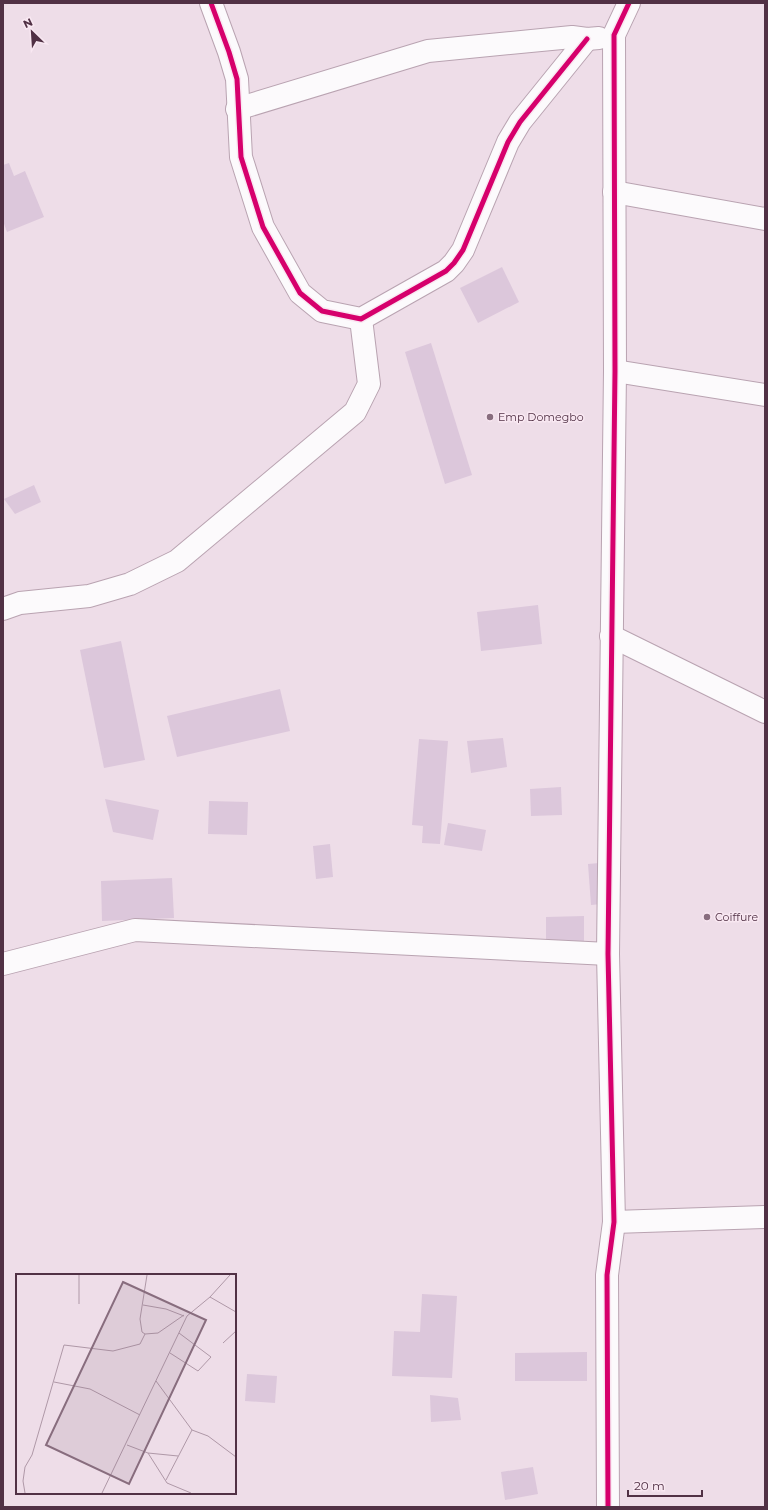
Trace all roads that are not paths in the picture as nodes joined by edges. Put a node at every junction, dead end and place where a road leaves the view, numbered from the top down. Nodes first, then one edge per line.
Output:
1 (211, 3) edge
2 (629, 3) edge
3 (614, 35) junction
4 (587, 39) junction
5 (237, 109) junction
6 (614, 192) junction
7 (765, 219) edge
8 (361, 319) junction
9 (615, 372) junction
10 (765, 394) edge
11 (3, 609) edge
12 (611, 636) junction
13 (765, 712) edge
14 (608, 954) junction
15 (3, 964) edge
16 (765, 1217) edge
17 (614, 1222) junction
18 (608, 1507) edge

1 - 5 street
2 - 3 street
3 - 4 street
3 - 6 street
4 - 5 street
4 - 8 street
5 - 8 street
6 - 7 street
6 - 9 street
8 - 11 street
9 - 10 street
9 - 12 street
12 - 13 street
12 - 14 street
14 - 15 street
14 - 17 street
16 - 17 street
17 - 18 street

